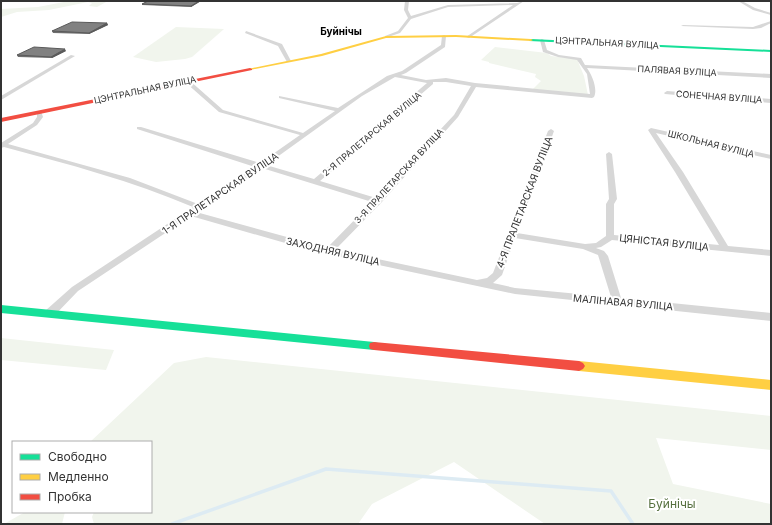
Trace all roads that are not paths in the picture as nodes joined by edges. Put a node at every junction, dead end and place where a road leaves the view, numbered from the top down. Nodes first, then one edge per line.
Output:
1 (407, 1) edge
2 (522, 1) edge
3 (740, 1) edge
4 (516, 4) junction
5 (771, 14) edge
6 (410, 18) junction
7 (771, 22) edge
8 (682, 26) dead end
9 (246, 32) dead end
10 (444, 36) junction
11 (386, 37) junction
12 (468, 37) junction
13 (542, 40) junction
14 (771, 51) edge
15 (73, 56) dead end
16 (289, 61) junction
17 (583, 66) junction
18 (404, 72) junction
19 (394, 75) junction
20 (771, 76) edge
21 (418, 79) junction
22 (187, 81) junction
23 (429, 84) junction
24 (475, 85) junction
25 (666, 93) dead end
26 (281, 97) dead end
27 (1, 98) edge
28 (771, 101) edge
29 (340, 110) junction
30 (39, 112) junction
31 (1, 120) edge
32 (139, 128) dead end
33 (551, 131) dead end
34 (305, 134) junction
35 (2, 146) edge
36 (609, 154) dead end
37 (771, 157) edge
38 (261, 166) junction
39 (315, 182) junction
40 (378, 201) junction
41 (200, 207) junction
42 (191, 212) junction
43 (512, 235) junction
44 (610, 237) junction
45 (585, 247) junction
46 (725, 248) junction
47 (328, 251) junction
48 (771, 253) edge
49 (476, 282) junction
50 (616, 301) junction
51 (1, 309) edge
52 (49, 314) junction
53 (771, 317) edge
54 (771, 385) edge

1 - 6 street
2 - 4 street
3 - 5 street
4 - 6 street
4 - 12 street
6 - 11 street
7 - 8 street
9 - 16 street
10 - 11 street, ЦЭНТРАЛЬНАЯ ВУЛІЦА
10 - 12 street, ЦЭНТРАЛЬНАЯ ВУЛІЦА
10 - 18 street
11 - 16 street, ЦЭНТРАЛЬНАЯ ВУЛІЦА
12 - 13 street, ЦЭНТРАЛЬНАЯ ВУЛІЦА
13 - 14 street, ЦЭНТРАЛЬНАЯ ВУЛІЦА
13 - 17 street
15 - 27 street
16 - 22 street, ЦЭНТРАЛЬНАЯ ВУЛІЦА
17 - 20 street, ПАЛЯВАЯ ВУЛІЦА
17 - 24 street
18 - 19 street
18 - 21 street
19 - 21 street
19 - 29 street, 1-Я ПРАЛЕТАРСКАЯ ВУЛІЦА
21 - 23 street
22 - 30 street, ЦЭНТРАЛЬНАЯ ВУЛІЦА
22 - 34 street
23 - 24 street
23 - 39 street, 2-Я ПРАЛЕТАРСКАЯ ВУЛІЦА
24 - 40 street, 3-Я ПРАЛЕТАРСКАЯ ВУЛІЦА
25 - 28 street, СОНЕЧНАЯ ВУЛІЦА
26 - 29 street
29 - 34 street, 1-Я ПРАЛЕТАРСКАЯ ВУЛІЦА
30 - 31 street, ЦЭНТРАЛЬНАЯ ВУЛІЦА
30 - 35 street
32 - 38 street
33 - 43 street, 4-Я ПРАЛЕТАРСКАЯ ВУЛІЦА
34 - 38 street, 1-Я ПРАЛЕТАРСКАЯ ВУЛІЦА
35 - 41 street
36 - 44 street
37 - 46 street, ШКОЛЬНАЯ ВУЛІЦА
38 - 39 street
38 - 41 street, 1-Я ПРАЛЕТАРСКАЯ ВУЛІЦА
39 - 40 street
40 - 47 street, 3-Я ПРАЛЕТАРСКАЯ ВУЛІЦА
41 - 42 street, 1-Я ПРАЛЕТАРСКАЯ ВУЛІЦА
42 - 47 street, ЗАХОДНЯЯ ВУЛІЦА
42 - 52 street, 1-Я ПРАЛЕТАРСКАЯ ВУЛІЦА
43 - 45 street, ЦЯНІСТАЯ ВУЛІЦА
43 - 49 street, 4-Я ПРАЛЕТАРСКАЯ ВУЛІЦА
44 - 45 street, ЦЯНІСТАЯ ВУЛІЦА
44 - 46 street, ЦЯНІСТАЯ ВУЛІЦА
45 - 50 street
46 - 48 street, ЦЯНІСТАЯ ВУЛІЦА
47 - 49 street, ЗАХОДНЯЯ ВУЛІЦА
49 - 50 street, МАЛІНАВАЯ ВУЛІЦА
50 - 53 street, МАЛІНАВАЯ ВУЛІЦА
51 - 52 street
52 - 54 street

